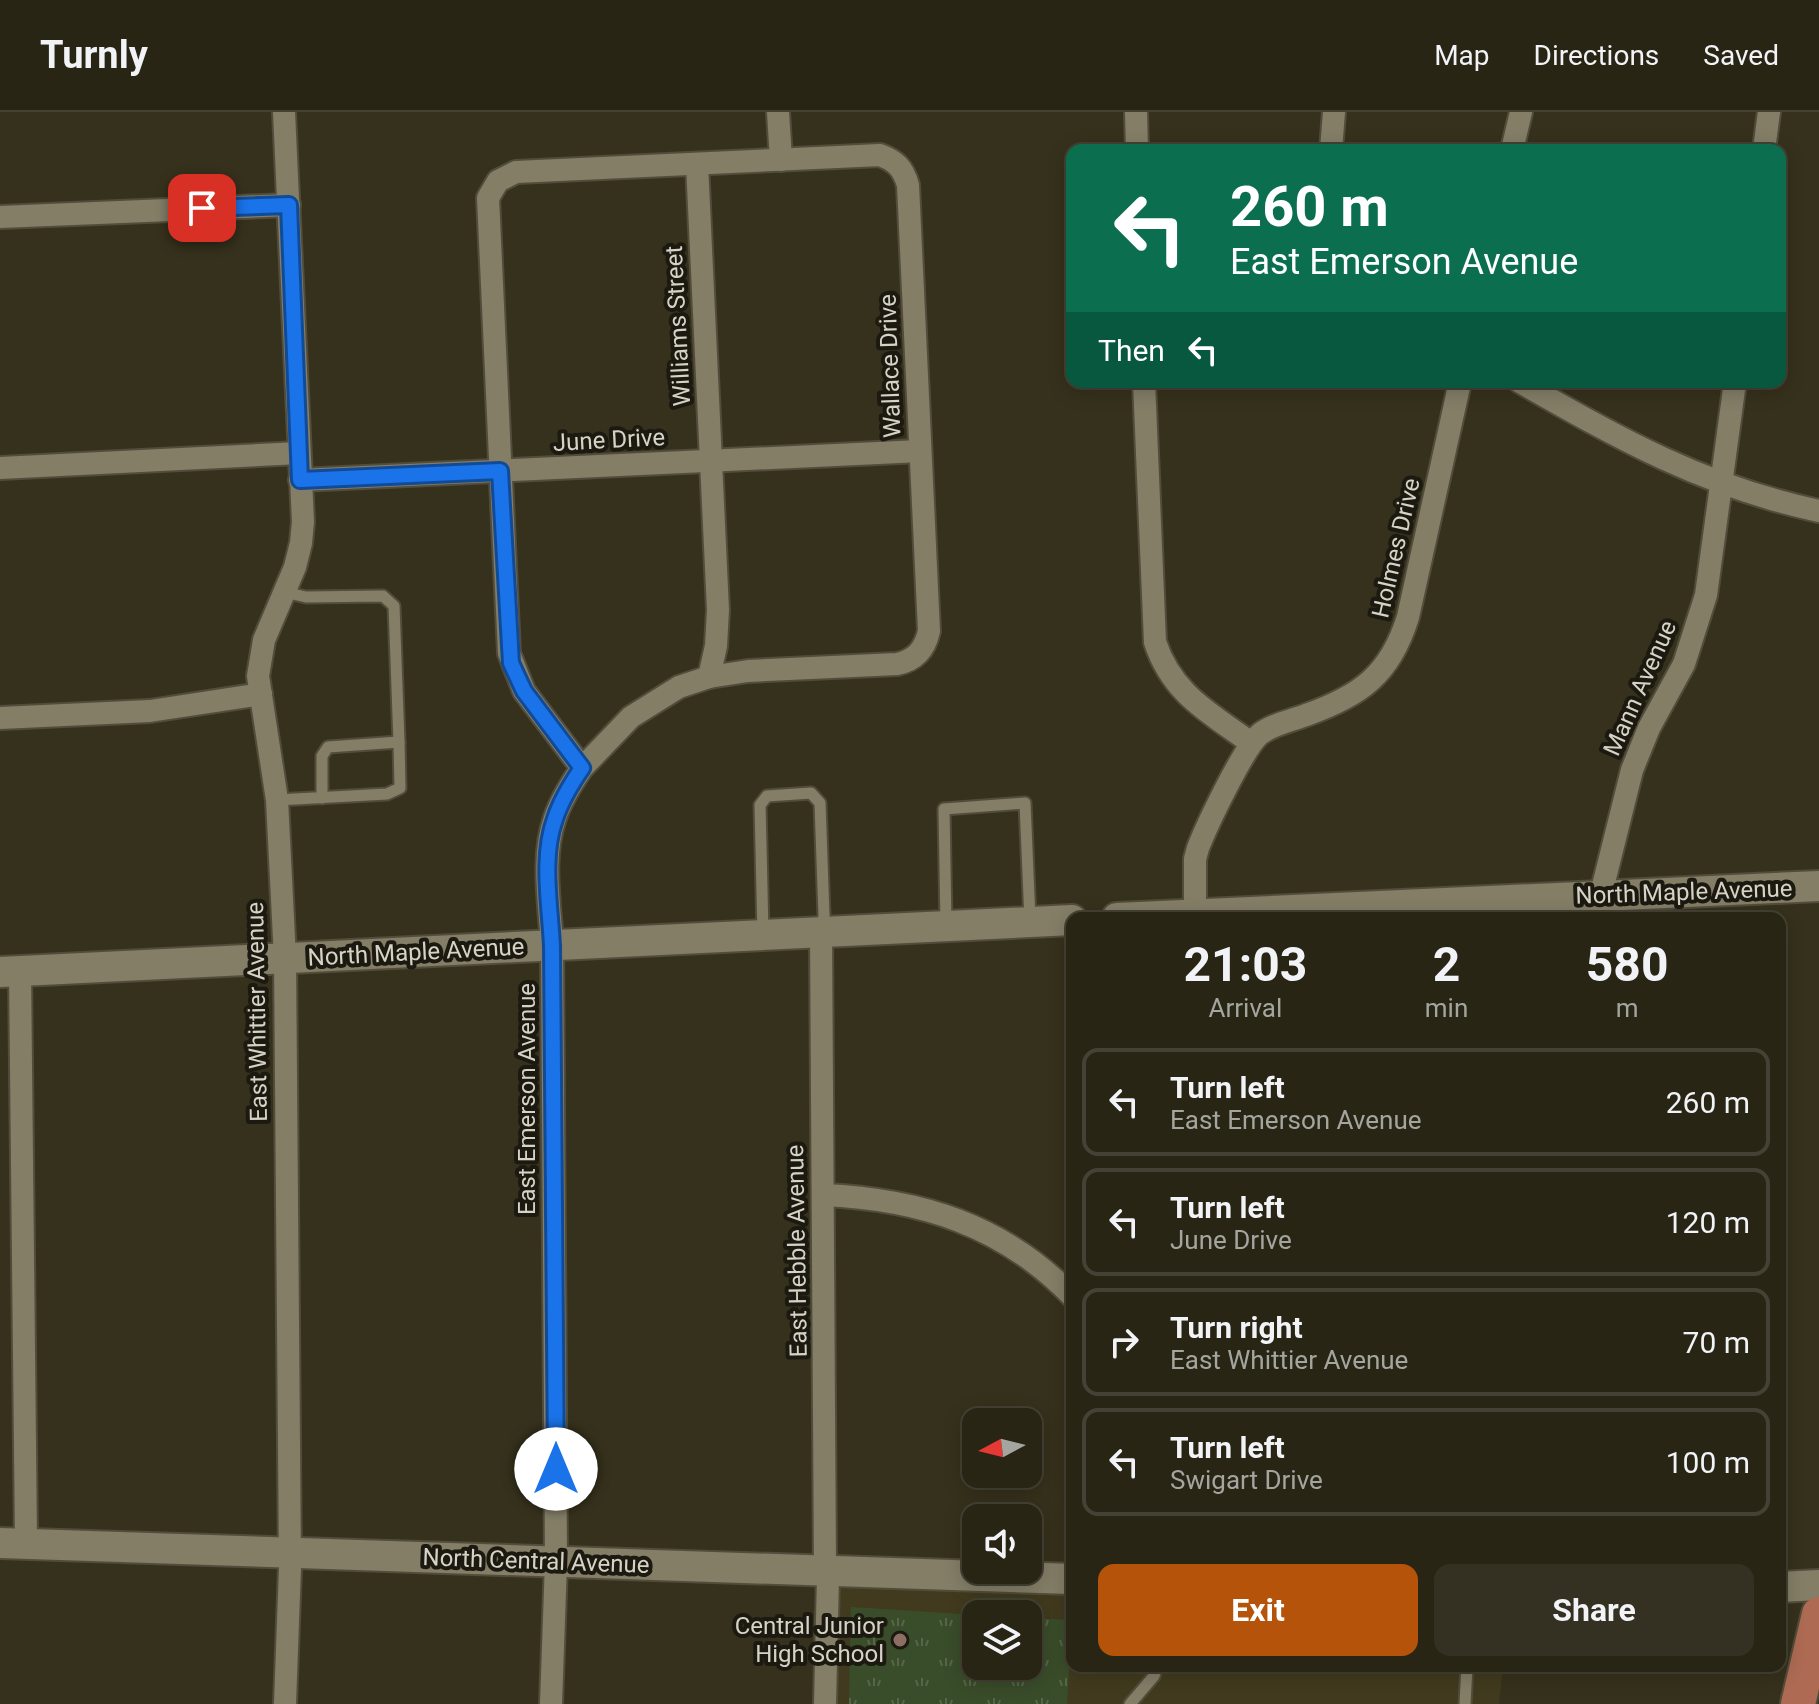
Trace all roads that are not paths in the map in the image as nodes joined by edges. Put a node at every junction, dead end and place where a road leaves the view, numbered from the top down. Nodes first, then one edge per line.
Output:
1 (284, 112) edge
2 (778, 112) edge
3 (1136, 112) edge
4 (1334, 112) edge
5 (1521, 112) edge
6 (1769, 112) edge
7 (1137, 144) edge
8 (1331, 144) edge
9 (1513, 144) edge
10 (1765, 144) edge
11 (781, 160) junction
12 (697, 164) junction
13 (289, 205) junction
14 (0, 217) edge
15 (1144, 388) edge
16 (1459, 388) edge
17 (1531, 388) edge
18 (1734, 388) edge
19 (920, 451) junction
20 (299, 453) junction
21 (711, 461) junction
22 (0, 468) edge
23 (500, 471) junction
24 (300, 480) junction
25 (1722, 484) junction
26 (1819, 511) edge
27 (284, 592) junction
28 (709, 677) junction
29 (261, 694) junction
30 (0, 718) edge
31 (399, 742) junction
32 (1251, 743) junction
33 (582, 768) junction
34 (322, 798) junction
35 (277, 800) junction
36 (1819, 886) edge
37 (1597, 907) edge
38 (1195, 912) edge
39 (1374, 912) edge
40 (1066, 920) edge
41 (1030, 922) junction
42 (946, 926) junction
43 (821, 932) junction
44 (763, 935) junction
45 (552, 946) junction
46 (285, 958) junction
47 (10, 972) edge
48 (823, 1195) junction
49 (1066, 1291) edge
50 (13, 1543) edge
51 (289, 1553) junction
52 (556, 1562) junction
53 (825, 1571) junction
54 (1066, 1579) edge
55 (1819, 1585) edge
56 (1786, 1587) edge
57 (1819, 1614) edge
58 (1155, 1672) edge
59 (1467, 1672) edge
60 (285, 1704) edge
61 (551, 1704) edge
62 (825, 1704) edge
63 (1130, 1704) edge
64 (1465, 1704) edge
65 (1798, 1704) edge

1 - 13 street
2 - 11 street
3 - 7 street
4 - 8 street
5 - 9 street
6 - 10 street
11 - 12 street, Wallace Drive
11 - 19 street, Wallace Drive
12 - 21 street, Williams Street
12 - 23 street, Wallace Drive
13 - 14 street
13 - 20 street
15 - 32 street
16 - 32 street, Holmes Drive
17 - 25 street
18 - 25 street, Mann Avenue
19 - 21 street, June Drive
19 - 28 street, Wallace Drive
20 - 22 street
20 - 24 street, East Whittier Avenue
21 - 23 street, June Drive
21 - 28 street, Williams Street
23 - 24 street, June Drive
23 - 33 street
24 - 27 street, East Whittier Avenue
25 - 26 street
25 - 37 street, Mann Avenue
27 - 29 street, East Whittier Avenue
27 - 31 lane
28 - 33 street, Wallace Drive
29 - 30 street
29 - 35 street, East Whittier Avenue
31 - 34 lane
31 - 34 lane
32 - 38 street
33 - 45 street, East Emerson Avenue
34 - 35 lane
35 - 46 street, East Whittier Avenue
36 - 37 main road, North Maple Avenue
37 - 39 main road, North Maple Avenue
40 - 41 main road, North Maple Avenue
41 - 42 main road, North Maple Avenue
41 - 42 lane
42 - 43 main road, North Maple Avenue
43 - 44 main road, North Maple Avenue
43 - 44 lane
43 - 48 street, East Hebble Avenue
44 - 45 main road, North Maple Avenue
45 - 46 main road, North Maple Avenue
45 - 52 street, East Emerson Avenue
46 - 47 main road, North Maple Avenue
46 - 51 street, East Whittier Avenue
47 - 50 street
48 - 49 street
48 - 53 street, East Hebble Avenue
50 - 51 main road, North Central Avenue
51 - 52 main road, North Central Avenue
51 - 60 street, East Whittier Avenue
52 - 53 main road, North Central Avenue
52 - 61 street, East Emerson Avenue
53 - 54 main road, North Central Avenue
53 - 62 street, East Hebble Avenue
55 - 56 main road
57 - 65 main road
58 - 63 lane
59 - 64 lane

